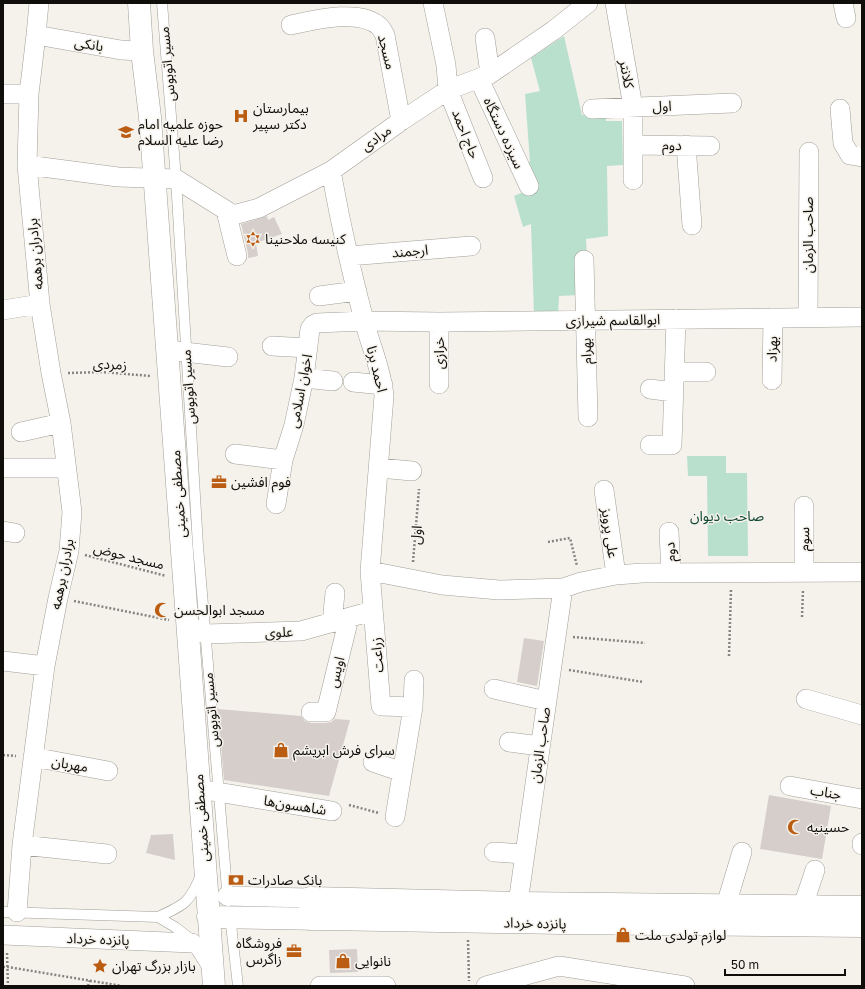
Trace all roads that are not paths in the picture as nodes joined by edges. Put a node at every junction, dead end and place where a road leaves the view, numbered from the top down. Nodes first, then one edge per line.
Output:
1 (39, 3) edge
2 (139, 3) edge
3 (162, 3) edge
4 (434, 3) edge
5 (588, 3) edge
6 (615, 3) edge
7 (291, 25) dead end
8 (36, 35) junction
9 (485, 38) dead end
10 (142, 51) junction
11 (485, 77) junction
12 (448, 90) junction
13 (3, 94) edge
14 (29, 94) junction
15 (732, 104) dead end
16 (633, 107) junction
17 (592, 109) dead end
18 (840, 109) dead end
19 (401, 121) junction
20 (634, 145) junction
21 (686, 145) junction
22 (710, 146) dead end
23 (809, 152) dead end
24 (862, 157) edge
25 (28, 165) junction
26 (331, 171) junction
27 (484, 178) dead end
28 (154, 179) junction
29 (176, 179) junction
30 (634, 180) dead end
31 (528, 186) dead end
32 (226, 211) junction
33 (692, 225) dead end
34 (471, 246) dead end
35 (237, 256) dead end
36 (349, 256) junction
37 (584, 260) dead end
38 (357, 291) junction
39 (319, 296) dead end
40 (40, 304) junction
41 (3, 310) edge
42 (862, 317) edge
43 (773, 318) junction
44 (808, 318) junction
45 (676, 319) junction
46 (585, 320) junction
47 (364, 321) junction
48 (439, 322) junction
49 (272, 346) dead end
50 (308, 348) junction
51 (176, 351) junction
52 (228, 357) dead end
53 (674, 372) junction
54 (706, 372) dead end
55 (304, 378) junction
56 (772, 380) dead end
57 (333, 381) dead end
58 (353, 382) dead end
59 (439, 384) dead end
60 (383, 385) junction
61 (650, 389) dead end
62 (673, 392) junction
63 (588, 417) dead end
64 (61, 424) junction
65 (21, 432) dead end
66 (650, 445) dead end
67 (236, 454) dead end
68 (283, 460) junction
69 (3, 468) edge
70 (66, 468) junction
71 (379, 468) junction
72 (412, 470) dead end
73 (604, 490) dead end
74 (276, 504) dead end
75 (804, 506) dead end
76 (669, 532) dead end
77 (370, 571) junction
78 (804, 572) junction
79 (862, 572) edge
80 (671, 573) junction
81 (616, 575) junction
82 (572, 585) junction
83 (335, 592) dead end
84 (372, 611) junction
85 (340, 620) junction
86 (196, 629) junction
87 (3, 661) edge
88 (45, 666) junction
89 (414, 680) dead end
90 (494, 689) dead end
91 (806, 699) dead end
92 (546, 701) junction
93 (413, 707) junction
94 (311, 712) dead end
95 (862, 715) edge
96 (509, 742) dead end
97 (540, 746) junction
98 (33, 757) junction
99 (374, 762) dead end
100 (108, 771) dead end
101 (402, 772) junction
102 (790, 786) dead end
103 (209, 791) junction
104 (862, 799) edge
105 (332, 811) road end
106 (395, 817) road end
107 (22, 845) junction
108 (494, 852) dead end
109 (742, 852) dead end
110 (107, 854) dead end
111 (524, 854) junction
112 (205, 864) junction
113 (815, 870) dead end
114 (310, 898) junction
115 (518, 903) junction
116 (726, 905) junction
117 (803, 906) junction
118 (229, 907) junction
119 (862, 907) edge
120 (10, 912) edge
121 (686, 914) junction
122 (158, 916) junction
123 (208, 916) junction
124 (310, 919) junction
125 (862, 926) edge
126 (3, 935) edge
127 (192, 943) junction
128 (604, 980) edge
129 (213, 983) edge
130 (238, 986) edge
131 (320, 986) edge
132 (366, 986) edge
133 (386, 986) edge
134 (486, 986) edge
135 (685, 986) edge

1 - 8 street, برادران برهمه
2 - 10 main road, مصطفی خمینی
3 - 29 lane, مسیر اتوبوس
4 - 12 street, حاج احمد
5 - 11 street, مرادی
6 - 16 street, کلانتر
7 - 19 street, مسجد
8 - 10 street, بانکی
8 - 14 street, برادران برهمه
9 - 11 street, سیزده دستگاه
10 - 28 main road, مصطفی خمینی
11 - 12 street, مرادی
11 - 31 street, سیزده دستگاه
12 - 19 street, مرادی
12 - 27 street, حاج احمد
13 - 14 street
14 - 25 street, برادران برهمه
15 - 16 street, اول
16 - 17 street, اول
16 - 20 street, کلانتر
18 - 24 street
19 - 26 street, مرادی
20 - 21 street, دوم
20 - 30 street, کلانتر
21 - 22 street, دوم
21 - 33 street
23 - 44 street, صاحب الزمان
25 - 28 street
25 - 40 street, برادران برهمه
26 - 32 street, مرادی
26 - 36 street, احمد برنا
28 - 29 street
28 - 51 main road, مصطفی خمینی
29 - 32 street
29 - 51 lane, مسیر اتوبوس
32 - 35 street
34 - 36 street, ارجمند
36 - 38 street, احمد برنا
37 - 46 street, بهرام
38 - 39 street
38 - 47 street, احمد برنا
40 - 41 street
40 - 64 street, برادران برهمه
42 - 44 street, ابوالقاسم شیرازی
43 - 44 street, ابوالقاسم شیرازی
43 - 45 street, ابوالقاسم شیرازی
43 - 56 street, بهزاد
45 - 46 street, ابوالقاسم شیرازی
45 - 53 street
46 - 48 street, ابوالقاسم شیرازی
46 - 63 street, بهرام
47 - 48 street, ابوالقاسم شیرازی
47 - 50 street, اخوان اسلامی
47 - 60 street, احمد برنا
48 - 59 street, خرازی
49 - 50 street
50 - 55 street, اخوان اسلامی
51 - 52 street
51 - 86 lane, مسیر اتوبوس
51 - 86 main road, مصطفی خمینی
53 - 54 street
53 - 62 street
55 - 57 street
55 - 68 street, اخوان اسلامی
58 - 60 street
60 - 71 street, احمد برنا
61 - 62 street
62 - 66 street
64 - 65 street
64 - 70 street, برادران برهمه
67 - 68 street
68 - 74 street
69 - 70 street
70 - 88 street, برادران برهمه
71 - 72 street
71 - 77 street, احمد برنا
73 - 81 street, علی پرویز
75 - 78 street, سوم
76 - 80 street, دوم
77 - 82 street
77 - 84 street, زراعت
78 - 79 street
78 - 80 street
80 - 81 street
81 - 82 street
82 - 92 street, صاحب الزمان
83 - 85 street
84 - 85 street, علوی
84 - 93 street, زراعت
85 - 86 street, علوی
85 - 94 street, اویس
86 - 103 main road, مصطفی خمینی
87 - 88 street
88 - 98 street, برادران برهمه
89 - 93 street
90 - 92 street
91 - 95 street
92 - 97 street, صاحب الزمان
93 - 101 street
96 - 97 street
97 - 111 street, صاحب الزمان
98 - 100 street, مهربان
98 - 107 street, برادران برهمه
99 - 101 street
101 - 106 street
102 - 104 street, جناب
103 - 105 street, شاهسون‌ها
103 - 112 main road, مصطفی خمینی
103 - 118 lane
107 - 110 street
107 - 120 street, برادران برهمه
108 - 111 street
109 - 116 street
111 - 115 street, صاحب الزمان
112 - 122 lane
112 - 123 main road, مصطفی خمینی
113 - 117 street
114 - 115 main road, پانزده خرداد
114 - 118 street, پانزده خرداد
114 - 124 main road
115 - 121 main road, پانزده خرداد
116 - 117 main road, پانزده خرداد
116 - 121 main road, پانزده خرداد
117 - 119 main road, پانزده خرداد
118 - 123 main road, پانزده خرداد
118 - 124 main road, پانزده خرداد
118 - 130 lane
120 - 122 lane, پانزده خرداد
121 - 124 main road, پانزده خرداد
121 - 125 main road, پانزده خرداد
122 - 127 lane
123 - 129 main road, مصطفی خمینی
126 - 127 street, پانزده خرداد
127 - 129 lane
128 - 134 street
128 - 135 street
131 - 132 street
132 - 133 street

